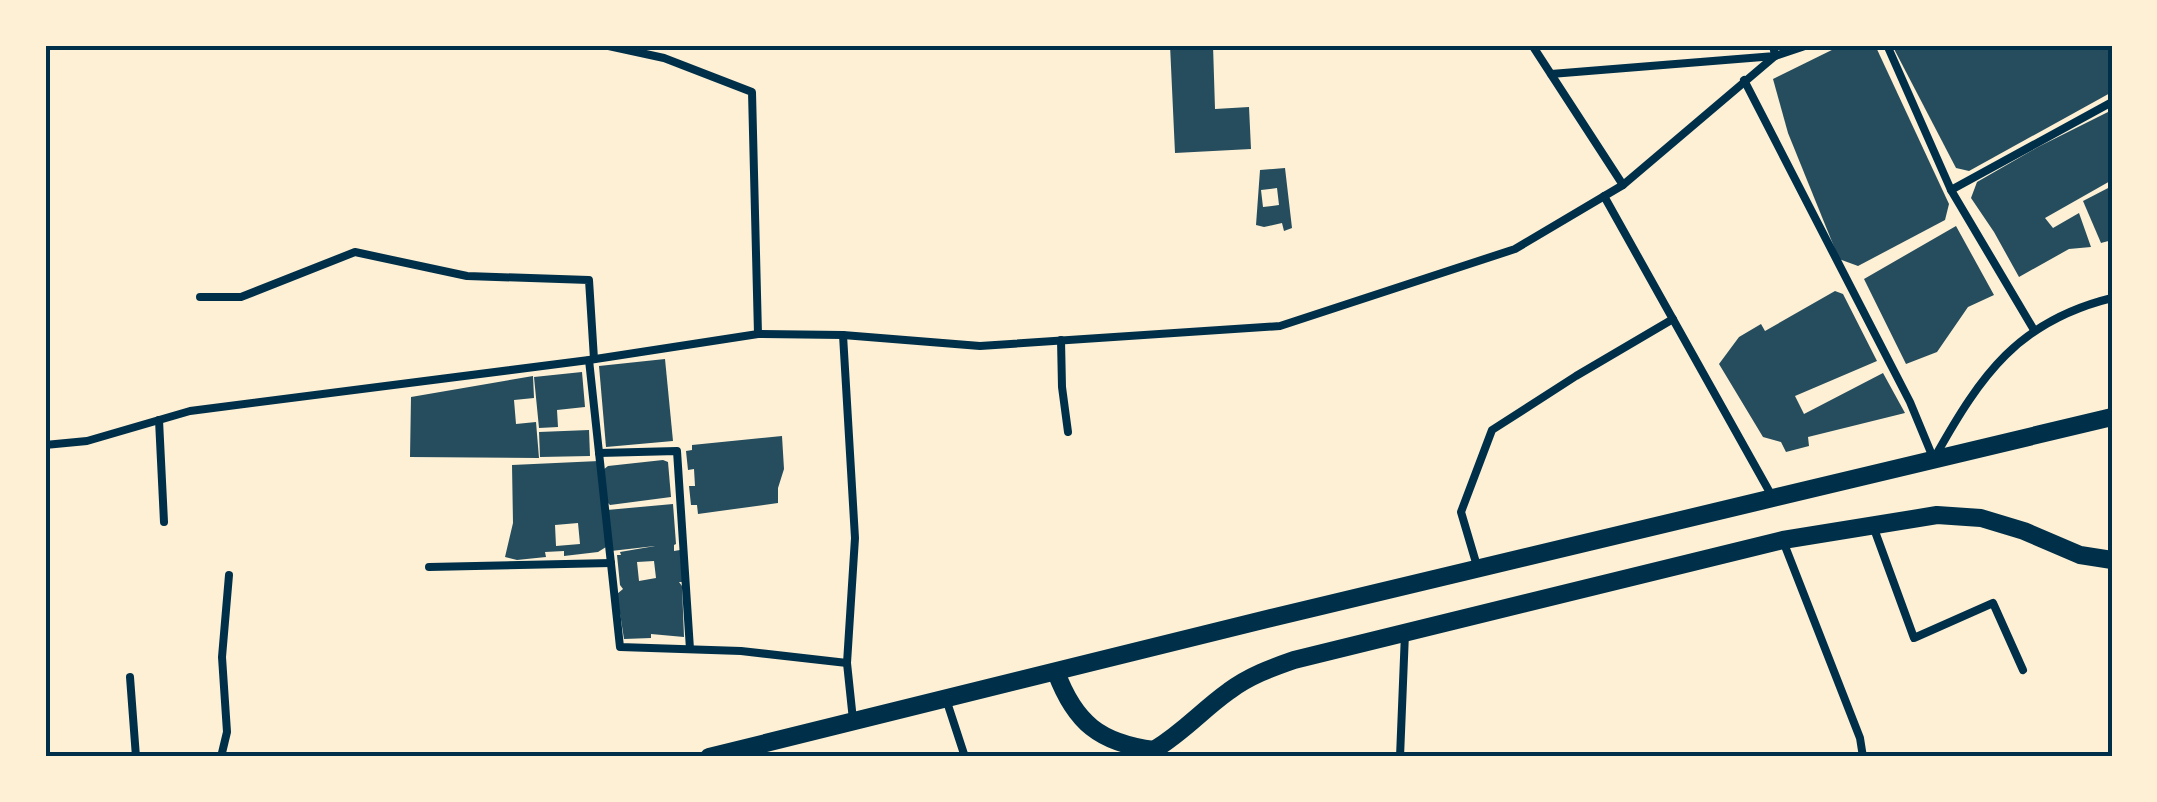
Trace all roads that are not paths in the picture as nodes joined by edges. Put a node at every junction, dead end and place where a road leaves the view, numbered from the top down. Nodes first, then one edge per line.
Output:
1 (604, 45) edge
2 (1532, 45) edge
3 (1774, 45) edge
4 (1808, 45) edge
5 (1886, 45) edge
6 (1775, 56) junction
7 (1551, 74) junction
8 (1744, 80) junction
9 (2112, 102) edge
10 (1623, 185) junction
11 (1952, 190) junction
12 (1604, 196) junction
13 (200, 298) dead end
14 (2112, 298) edge
15 (1673, 320) junction
16 (2034, 330) junction
17 (758, 334) junction
18 (843, 335) junction
19 (1061, 340) junction
20 (591, 360) junction
21 (2112, 417) edge
22 (159, 420) junction
23 (1068, 432) dead end
24 (45, 444) edge
25 (599, 453) junction
26 (1934, 460) junction
27 (1773, 498) junction
28 (164, 522) dead end
29 (1874, 526) junction
30 (1782, 540) junction
31 (2112, 560) edge
32 (612, 563) junction
33 (429, 568) dead end
34 (1478, 569) junction
35 (228, 575) dead end
36 (1405, 633) junction
37 (690, 650) junction
38 (848, 663) junction
39 (2023, 670) dead end
40 (1056, 672) junction
41 (130, 678) dead end
42 (946, 699) junction
43 (853, 721) junction
44 (1155, 753) edge
45 (136, 757) edge
46 (221, 757) edge
47 (710, 757) edge
48 (965, 757) edge
49 (1401, 757) edge
50 (1863, 757) edge

1 - 17 lane
2 - 7 lane
3 - 6 lane
4 - 6 lane
5 - 11 lane
6 - 7 lane
6 - 8 lane
7 - 10 lane
8 - 10 lane
8 - 26 lane
9 - 11 lane
10 - 12 lane
11 - 16 lane
12 - 15 lane
12 - 19 lane
13 - 20 lane
14 - 16 lane
15 - 27 lane
15 - 34 lane
16 - 26 lane
17 - 18 lane
17 - 20 lane
18 - 19 lane
18 - 38 lane
19 - 23 lane
20 - 22 lane
20 - 25 lane
21 - 26 street
22 - 24 lane
22 - 28 lane
25 - 32 lane
25 - 37 lane
26 - 27 street
27 - 34 street
29 - 30 street
29 - 31 street
29 - 39 lane
30 - 36 street
30 - 50 lane
32 - 33 lane
32 - 37 lane
34 - 40 street
35 - 46 lane
36 - 44 street
36 - 49 lane
37 - 38 lane
38 - 43 lane
40 - 42 street
40 - 44 street
41 - 45 lane
42 - 43 street
42 - 48 lane
43 - 47 street

